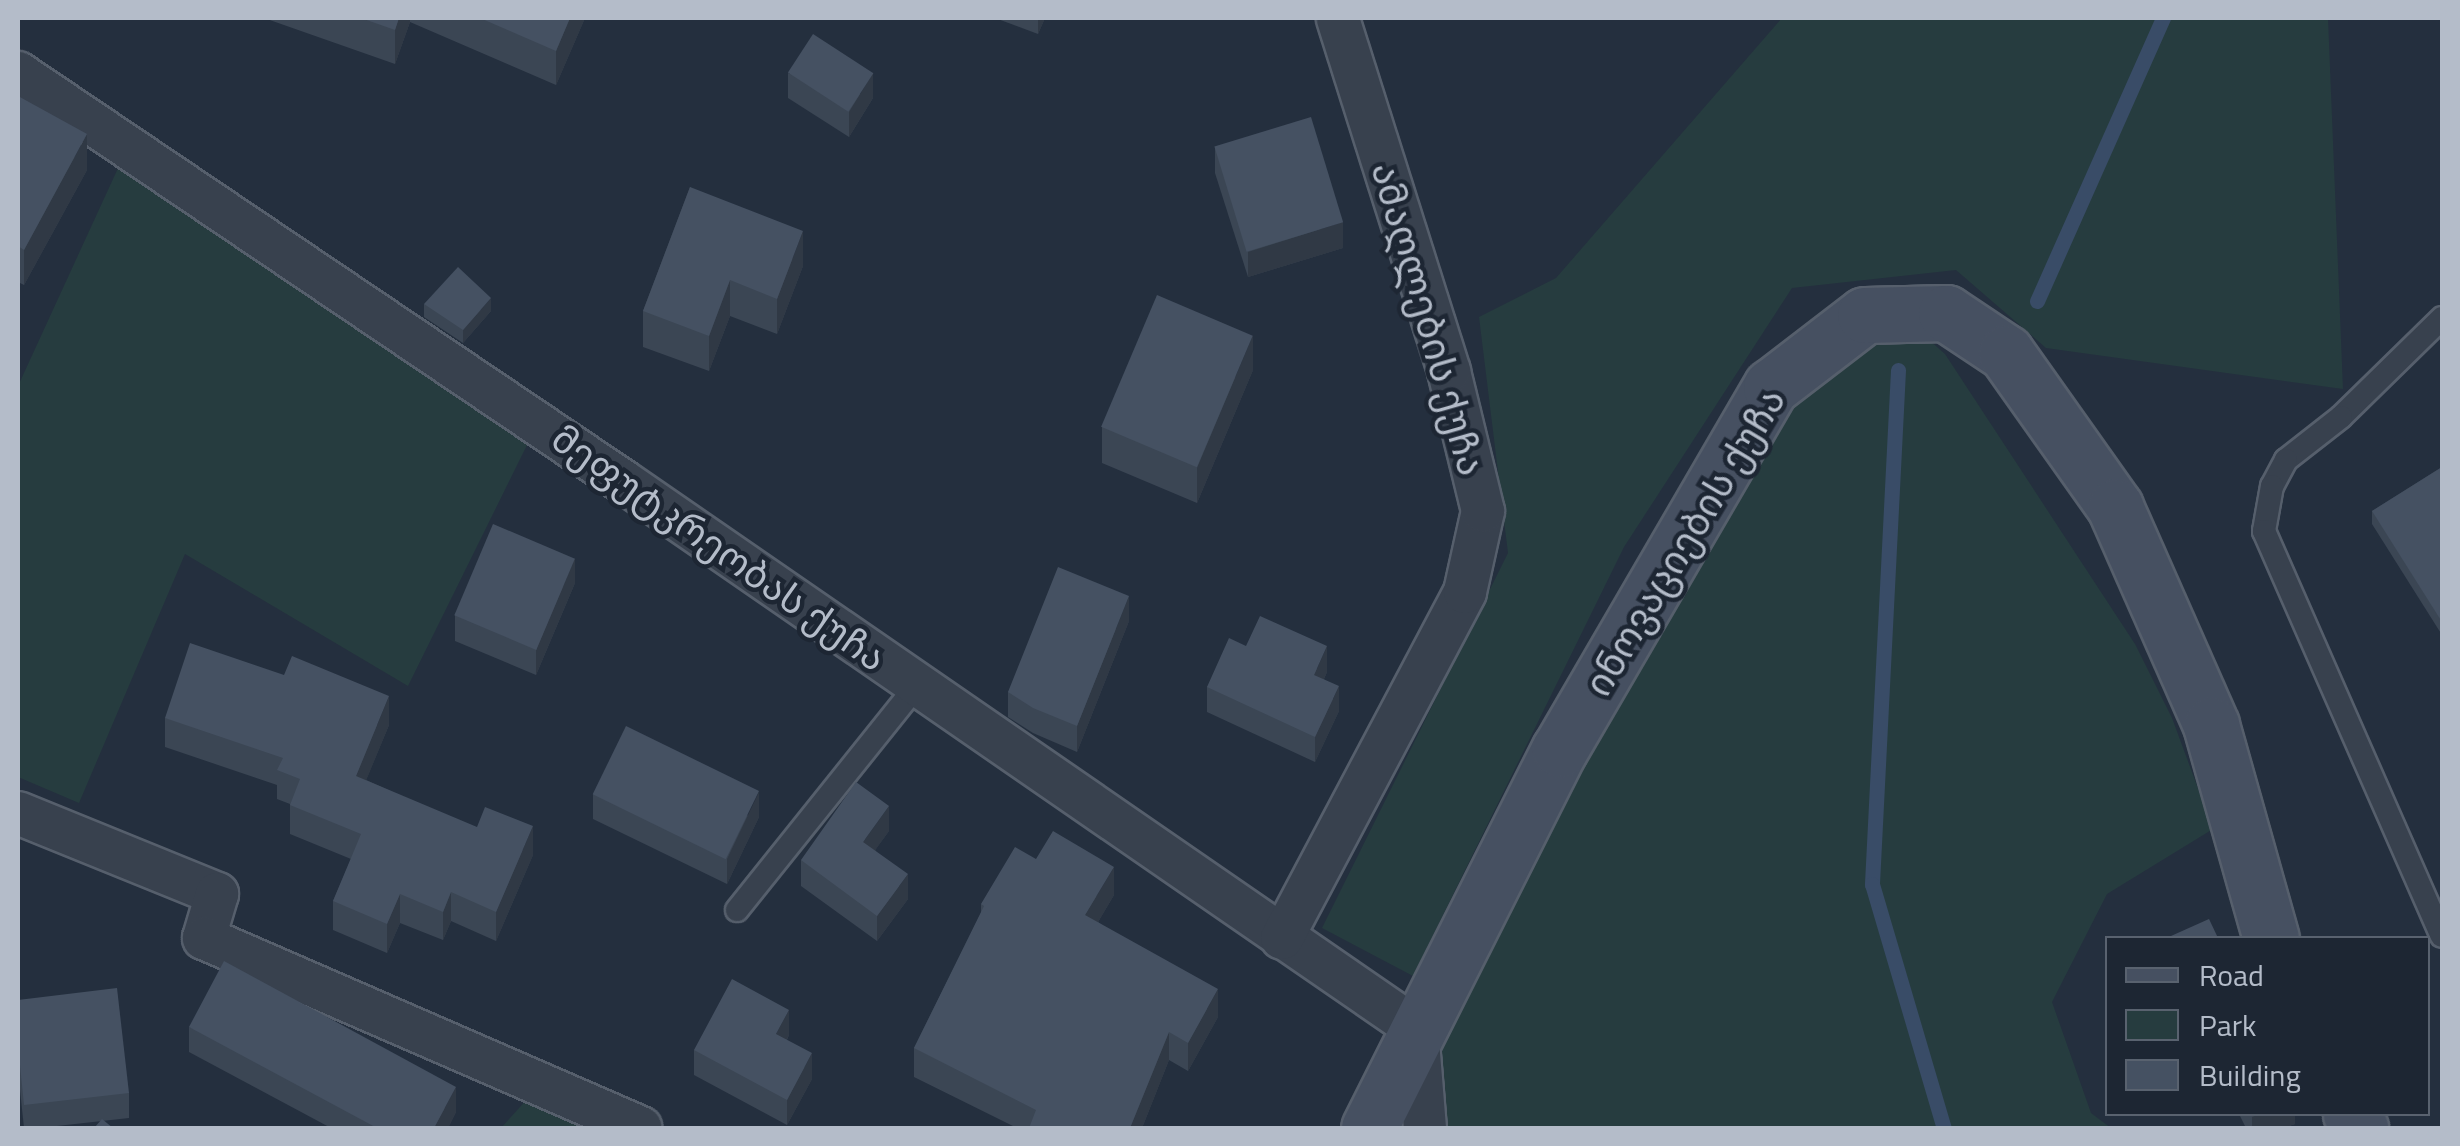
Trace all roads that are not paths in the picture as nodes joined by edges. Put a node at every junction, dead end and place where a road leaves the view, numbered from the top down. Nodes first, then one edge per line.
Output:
1 (1338, 18) edge
2 (18, 72) edge
3 (2442, 318) edge
4 (916, 685) junction
5 (18, 812) edge
6 (2438, 905) edge
7 (737, 910) dead end
8 (2270, 936) edge
9 (2442, 936) edge
10 (1282, 938) junction
11 (1417, 1029) junction
12 (640, 1128) edge
13 (1369, 1128) edge
14 (1425, 1128) edge

1 - 10 street, ამაღლების ქუჩა
2 - 4 street, მეფუტკრეობას ქუჩა
3 - 6 lane
4 - 7 lane
4 - 10 street, მეფუტკრეობას ქუჩა
5 - 12 street
6 - 9 lane
8 - 11 street, ინოვაციების ქუჩა
10 - 11 street, მეფუტკრეობას ქუჩა
11 - 13 street, ინოვაციების ქუჩა
11 - 14 street

